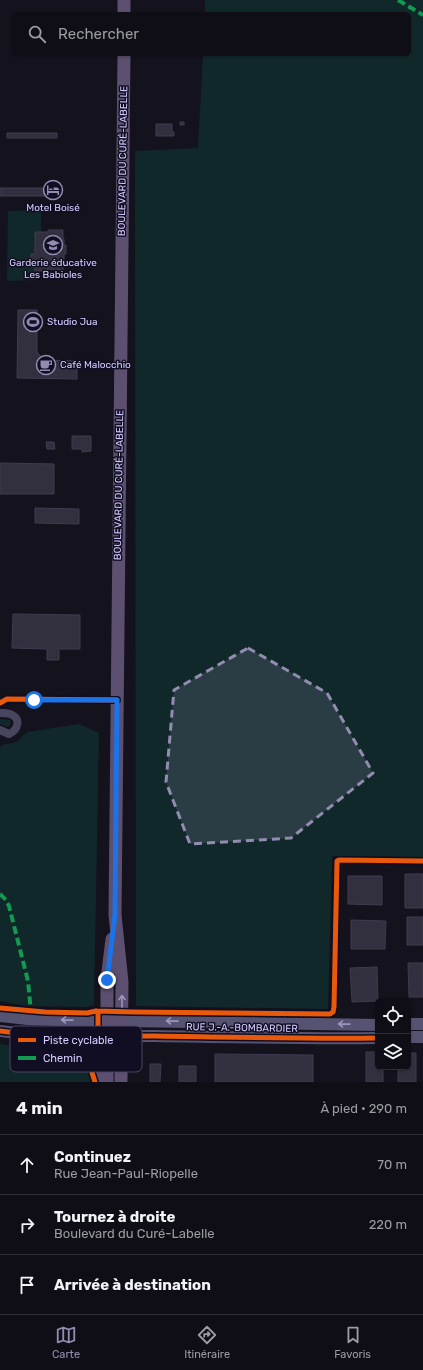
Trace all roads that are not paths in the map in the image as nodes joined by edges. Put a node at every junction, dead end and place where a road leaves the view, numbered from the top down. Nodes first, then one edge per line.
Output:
1 (124, 0) edge
2 (124, 12) edge
3 (124, 56) edge
4 (0, 714) edge
5 (0, 730) edge
6 (115, 915) junction
7 (0, 1016) edge
8 (106, 1021) junction
9 (122, 1021) junction
10 (411, 1024) edge
11 (423, 1024) edge
12 (375, 1025) edge
13 (106, 1026) edge
14 (122, 1026) edge
15 (0, 1031) edge
16 (10, 1032) edge
17 (142, 1036) edge
18 (411, 1037) edge
19 (423, 1037) edge
20 (375, 1038) edge
21 (101, 1072) edge
22 (106, 1082) edge

1 - 2 main road
3 - 6 main road, BOULEVARD DU CURÉ-LABELLE
4 - 5 street
6 - 8 main road, BOULEVARD DU CURÉ-LABELLE
9 -> 6 main road, BOULEVARD DU CURÉ-LABELLE
8 -> 7 street, RUE J.-A.-BOMBARDIER
8 - 9 street, RUE J.-A.-BOMBARDIER
8 - 13 main road, BOULEVARD DU CURÉ-LABELLE
12 -> 9 street, RUE J.-A.-BOMBARDIER
9 - 14 main road, BOULEVARD DU CURÉ-LABELLE
10 - 11 street
15 - 16 street, RUE J.-A.-BOMBARDIER
17 - 20 street, RUE J.-A.-BOMBARDIER
18 - 19 street
21 - 22 main road

